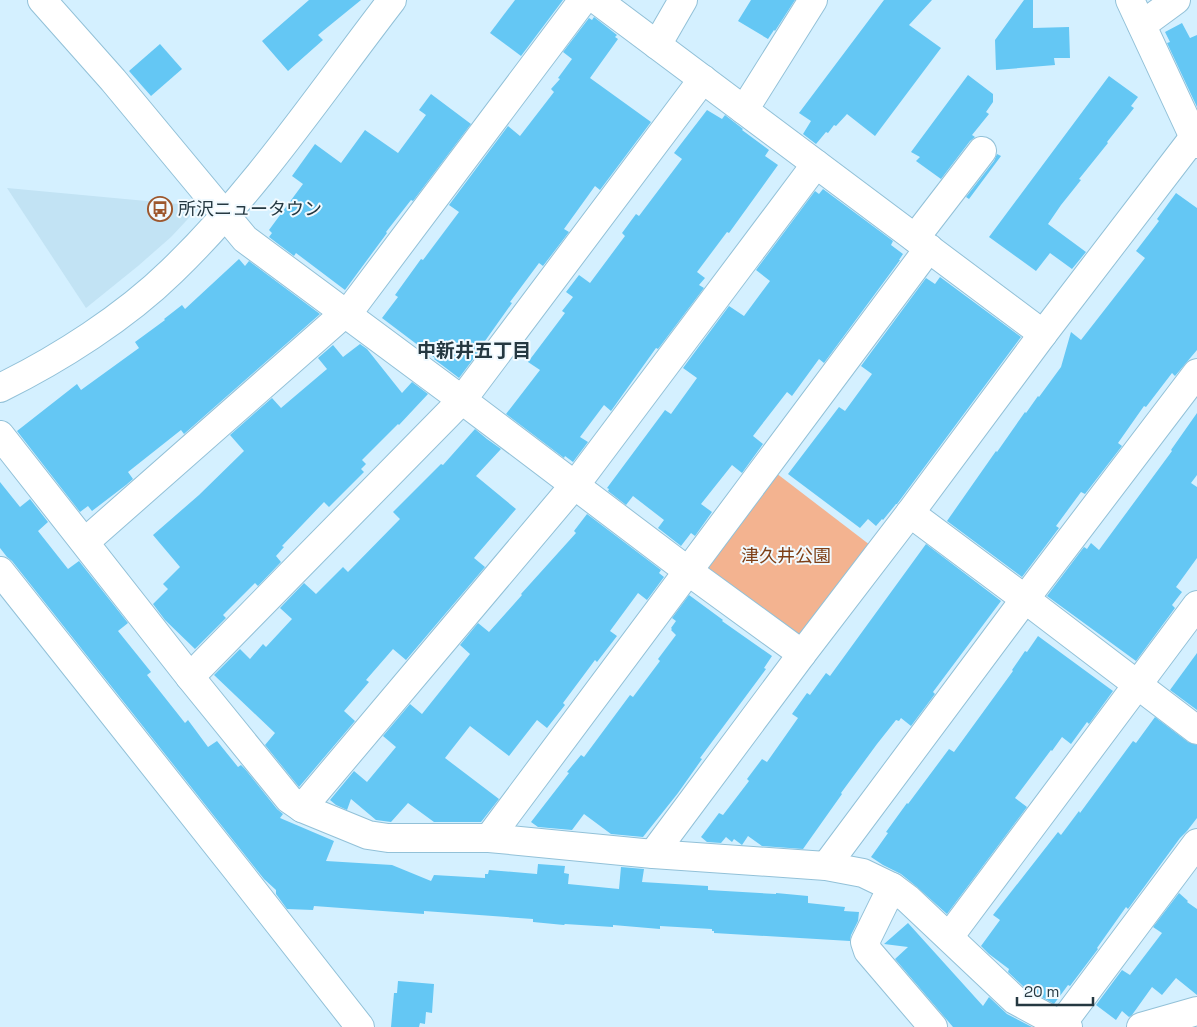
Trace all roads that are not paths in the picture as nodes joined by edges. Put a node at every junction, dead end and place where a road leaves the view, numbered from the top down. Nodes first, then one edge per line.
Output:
1 (42, 0) edge
2 (391, 0) edge
3 (583, 0) edge
4 (597, 0) edge
5 (683, 0) edge
6 (813, 0) edge
7 (1130, 0) edge
8 (1176, 0) edge
9 (1142, 24) junction
10 (657, 45) junction
11 (704, 79) junction
12 (744, 110) junction
13 (1195, 140) edge
14 (982, 151) dead end
15 (816, 164) junction
16 (225, 216) junction
17 (922, 244) junction
18 (345, 314) junction
19 (1043, 334) junction
20 (1197, 373) edge
21 (0, 388) edge
22 (462, 400) junction
23 (0, 435) edge
24 (574, 485) junction
25 (910, 513) junction
26 (85, 542) junction
27 (0, 571) edge
28 (688, 571) junction
29 (1025, 599) junction
30 (1197, 605) edge
31 (802, 654) junction
32 (190, 677) junction
33 (1137, 684) junction
34 (1197, 730) edge
35 (302, 808) junction
36 (488, 838) junction
37 (1197, 843) edge
38 (653, 854) junction
39 (826, 866) junction
40 (892, 887) junction
41 (949, 938) junction
42 (1197, 1011) edge
43 (1064, 1026) edge
44 (358, 1027) edge
45 (933, 1027) edge
46 (1142, 1027) edge

1 - 16 street
2 - 16 street
3 - 18 street
4 - 10 street
5 - 10 street
6 - 12 street
7 - 9 street
8 - 9 street
9 - 13 street
10 - 11 street
11 - 12 street
11 - 22 street
12 - 15 street
13 - 19 street
14 - 17 street
15 - 17 street
15 - 24 street
16 - 18 street
16 - 21 street
17 - 19 street
17 - 28 street
18 - 22 street
18 - 26 street
19 - 25 street
20 - 29 street
22 - 24 street
22 - 32 street
23 - 26 street
24 - 28 street
24 - 35 street
25 - 29 street
25 - 31 street
26 - 32 street
27 - 44 street
28 - 31 street
28 - 36 street
29 - 33 street
29 - 39 street
30 - 33 street
31 - 38 street
32 - 35 street
33 - 34 street
33 - 41 street
35 - 36 street
36 - 38 street
37 - 43 street
38 - 39 street
39 - 40 street
40 - 41 street
40 - 45 street
41 - 43 street
42 - 46 street

